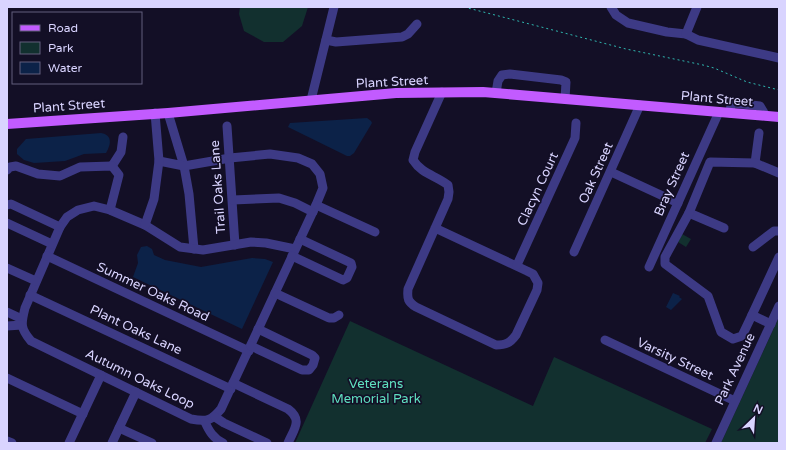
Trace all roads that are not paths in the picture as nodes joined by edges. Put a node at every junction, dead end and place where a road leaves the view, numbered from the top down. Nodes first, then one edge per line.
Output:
1 (334, 7) edge
2 (612, 7) edge
3 (698, 7) edge
4 (417, 24) dead end
5 (686, 34) junction
6 (326, 40) junction
7 (779, 58) edge
8 (442, 92) junction
9 (496, 93) junction
10 (565, 99) junction
11 (311, 100) junction
12 (640, 105) junction
13 (168, 112) junction
14 (719, 112) junction
15 (155, 113) junction
16 (779, 117) edge
17 (576, 123) dead end
18 (7, 124) edge
19 (227, 126) dead end
20 (759, 133) dead end
21 (123, 137) dead end
22 (230, 158) junction
23 (159, 161) junction
24 (755, 163) junction
25 (112, 166) junction
26 (184, 166) junction
27 (7, 170) edge
28 (611, 172) junction
29 (779, 173) edge
30 (233, 200) junction
31 (678, 203) junction
32 (7, 205) edge
33 (315, 208) junction
34 (110, 210) junction
35 (689, 213) junction
36 (7, 223) edge
37 (145, 226) junction
38 (60, 227) junction
39 (435, 228) junction
40 (724, 228) dead end
41 (779, 231) edge
42 (376, 232) dead end
43 (300, 239) junction
44 (52, 244) junction
45 (235, 245) junction
46 (753, 248) dead end
47 (194, 249) junction
48 (574, 252) dead end
49 (294, 253) junction
50 (47, 256) junction
51 (779, 257) edge
52 (517, 265) junction
53 (649, 267) dead end
54 (7, 268) edge
55 (36, 281) junction
56 (275, 293) junction
57 (30, 295) junction
58 (779, 306) edge
59 (7, 312) edge
60 (339, 315) dead end
61 (752, 315) junction
62 (22, 322) junction
63 (771, 324) junction
64 (7, 326) edge
65 (258, 330) junction
66 (605, 340) dead end
67 (250, 349) junction
68 (101, 375) junction
69 (7, 378) edge
70 (232, 386) junction
71 (136, 392) junction
72 (735, 401) junction
73 (83, 414) junction
74 (215, 417) junction
75 (204, 422) junction
76 (119, 428) junction
77 (7, 441) edge
78 (12, 443) edge
79 (69, 443) edge
80 (112, 443) edge
81 (152, 443) edge
82 (223, 443) edge
83 (267, 443) edge
84 (288, 443) edge
85 (716, 443) edge

1 - 6 street
2 - 5 street
3 - 5 street
4 - 6 street
5 - 7 street
6 - 11 street
8 - 9 main road, Plant Street
8 - 11 main road, Plant Street
8 - 39 street
9 - 10 main road, Plant Street
9 - 10 street
10 - 12 main road, Plant Street
11 - 13 main road, Plant Street
12 - 14 main road, Plant Street
12 - 28 street, Oak Street
13 - 15 main road, Plant Street
13 - 26 street
14 - 16 main road, Plant Street
14 - 31 street, Bray Street
15 - 18 main road, Plant Street
15 - 23 street
17 - 52 street, Clacyn Court
19 - 22 street, Trail Oaks Lane
20 - 24 street
21 - 25 street
22 - 26 street
22 - 30 street, Trail Oaks Lane
22 - 33 street
23 - 26 street
23 - 37 street
24 - 29 street
24 - 35 street
25 - 27 street
25 - 34 street
26 - 47 street
28 - 31 street
28 - 48 street, Oak Street
30 - 33 street
30 - 45 street, Trail Oaks Lane
31 - 53 street, Bray Street
32 - 38 street
33 - 42 street
33 - 43 street
34 - 37 street
34 - 38 street
35 - 40 street
35 - 61 street
36 - 44 street
37 - 47 street
38 - 44 street
39 - 52 street
39 - 52 street
41 - 46 street
43 - 49 street
43 - 49 street
44 - 50 street
45 - 47 street
45 - 49 street
49 - 56 street
50 - 55 street
50 - 67 street, Summer Oaks Road
51 - 61 street
54 - 55 street
55 - 57 street
56 - 60 street
56 - 65 street
57 - 62 street
57 - 70 street, Plant Oaks Lane
58 - 63 street, Park Avenue
59 - 62 street
61 - 63 street
62 - 64 street
62 - 68 street, Autumn Oaks Loop
63 - 72 street, Park Avenue
65 - 67 street
65 - 67 street, Summer Oaks Road
66 - 72 street, Varsity Street
67 - 70 street
68 - 71 street, Autumn Oaks Loop
68 - 73 street
69 - 73 street
70 - 74 street
70 - 84 street, Plant Oaks Lane
71 - 75 street, Autumn Oaks Loop
71 - 76 street
72 - 85 street, Park Avenue
73 - 79 street
74 - 75 street, Autumn Oaks Loop
74 - 83 street
75 - 82 street
76 - 80 street
76 - 81 street
77 - 78 street

